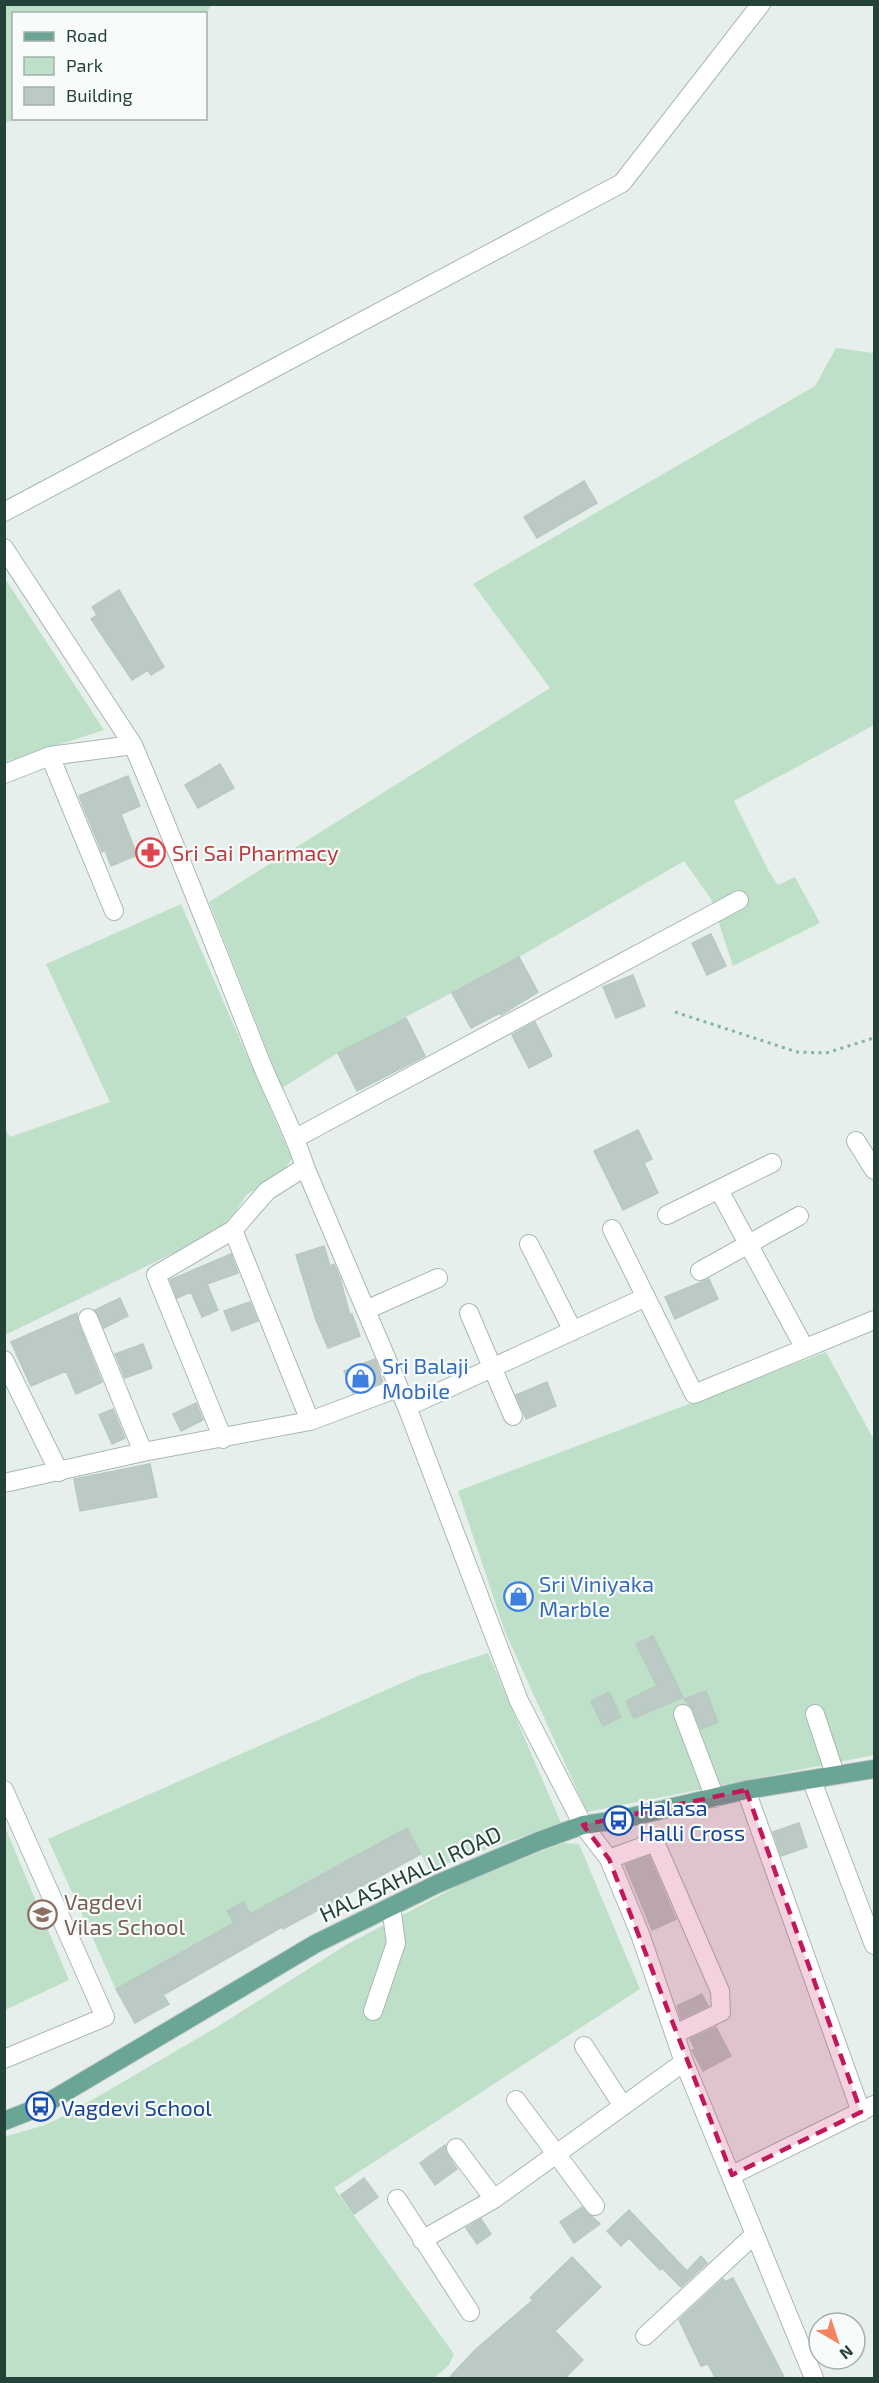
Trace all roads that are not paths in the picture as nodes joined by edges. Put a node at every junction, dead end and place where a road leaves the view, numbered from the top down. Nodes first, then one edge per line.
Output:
1 (760, 4) edge
2 (4, 512) edge
3 (4, 548) edge
4 (134, 746) junction
5 (50, 756) junction
6 (4, 774) edge
7 (739, 900) dead end
8 (114, 911) dead end
9 (296, 1138) junction
10 (856, 1140) dead end
11 (772, 1163) dead end
12 (305, 1167) junction
13 (874, 1170) edge
14 (719, 1190) junction
15 (667, 1215) dead end
16 (799, 1216) dead end
17 (612, 1229) dead end
18 (233, 1230) junction
19 (529, 1244) dead end
20 (748, 1244) junction
21 (700, 1271) dead end
22 (438, 1278) dead end
23 (646, 1298) junction
24 (366, 1310) junction
25 (469, 1313) dead end
26 (88, 1318) dead end
27 (874, 1320) edge
28 (573, 1331) junction
29 (804, 1347) junction
30 (4, 1360) edge
31 (494, 1367) junction
32 (398, 1388) junction
33 (408, 1407) junction
34 (513, 1416) dead end
35 (310, 1421) junction
36 (223, 1439) junction
37 (143, 1452) junction
38 (59, 1472) junction
39 (4, 1483) edge
40 (815, 1713) dead end
41 (683, 1714) dead end
42 (874, 1769) edge
43 (835, 1774) junction
44 (812, 1781) junction
45 (4, 1790) edge
46 (746, 1790) junction
47 (715, 1798) junction
48 (584, 1825) junction
49 (609, 1859) junction
50 (391, 1906) junction
51 (874, 1945) edge
52 (373, 2011) dead end
53 (675, 2034) junction
54 (584, 2046) dead end
55 (4, 2059) edge
56 (684, 2062) junction
57 (516, 2100) dead end
58 (623, 2106) junction
59 (868, 2108) edge
60 (4, 2121) edge
61 (456, 2148) dead end
62 (556, 2155) junction
63 (732, 2175) junction
64 (397, 2199) dead end
65 (494, 2199) junction
66 (595, 2206) dead end
67 (754, 2235) junction
68 (422, 2240) junction
69 (470, 2312) dead end
70 (645, 2336) dead end
71 (814, 2379) edge

1 - 2 street
3 - 4 street
4 - 5 street
4 - 9 street
5 - 6 street
5 - 8 street
7 - 9 street
9 - 12 street
10 - 13 street
11 - 14 street
12 - 18 street
12 - 24 street
14 - 15 street
14 - 20 street
16 - 20 street
17 - 23 street
18 - 35 street
18 - 36 street
19 - 28 street
20 - 21 street
20 - 29 street
22 - 24 street
23 - 28 street
23 - 29 street
24 - 32 street
25 - 31 street
26 - 37 street
27 - 29 street
28 - 31 street
30 - 38 street
31 - 33 street
31 - 34 street
32 - 33 street
32 - 35 street
33 - 48 street
35 - 36 street
36 - 37 street
37 - 38 street
38 - 39 street
40 - 43 street
41 - 47 street
42 - 43 main road, HALASAHALLI ROAD
43 - 44 main road, HALASAHALLI ROAD
44 - 46 main road, HALASAHALLI ROAD
44 - 51 street
45 - 55 street
46 - 47 main road, HALASAHALLI ROAD
46 - 59 street
47 - 48 main road, HALASAHALLI ROAD
48 - 49 street
48 - 50 main road, HALASAHALLI ROAD
49 - 53 street
49 - 53 street
50 - 52 street
50 - 60 main road, HALASAHALLI ROAD
53 - 56 street
54 - 58 street
56 - 58 street
56 - 63 street
57 - 62 street
58 - 62 street
59 - 63 street
61 - 65 street
62 - 65 street
62 - 66 street
63 - 67 street
64 - 68 street
65 - 68 street
67 - 70 street
67 - 71 street
68 - 69 street

